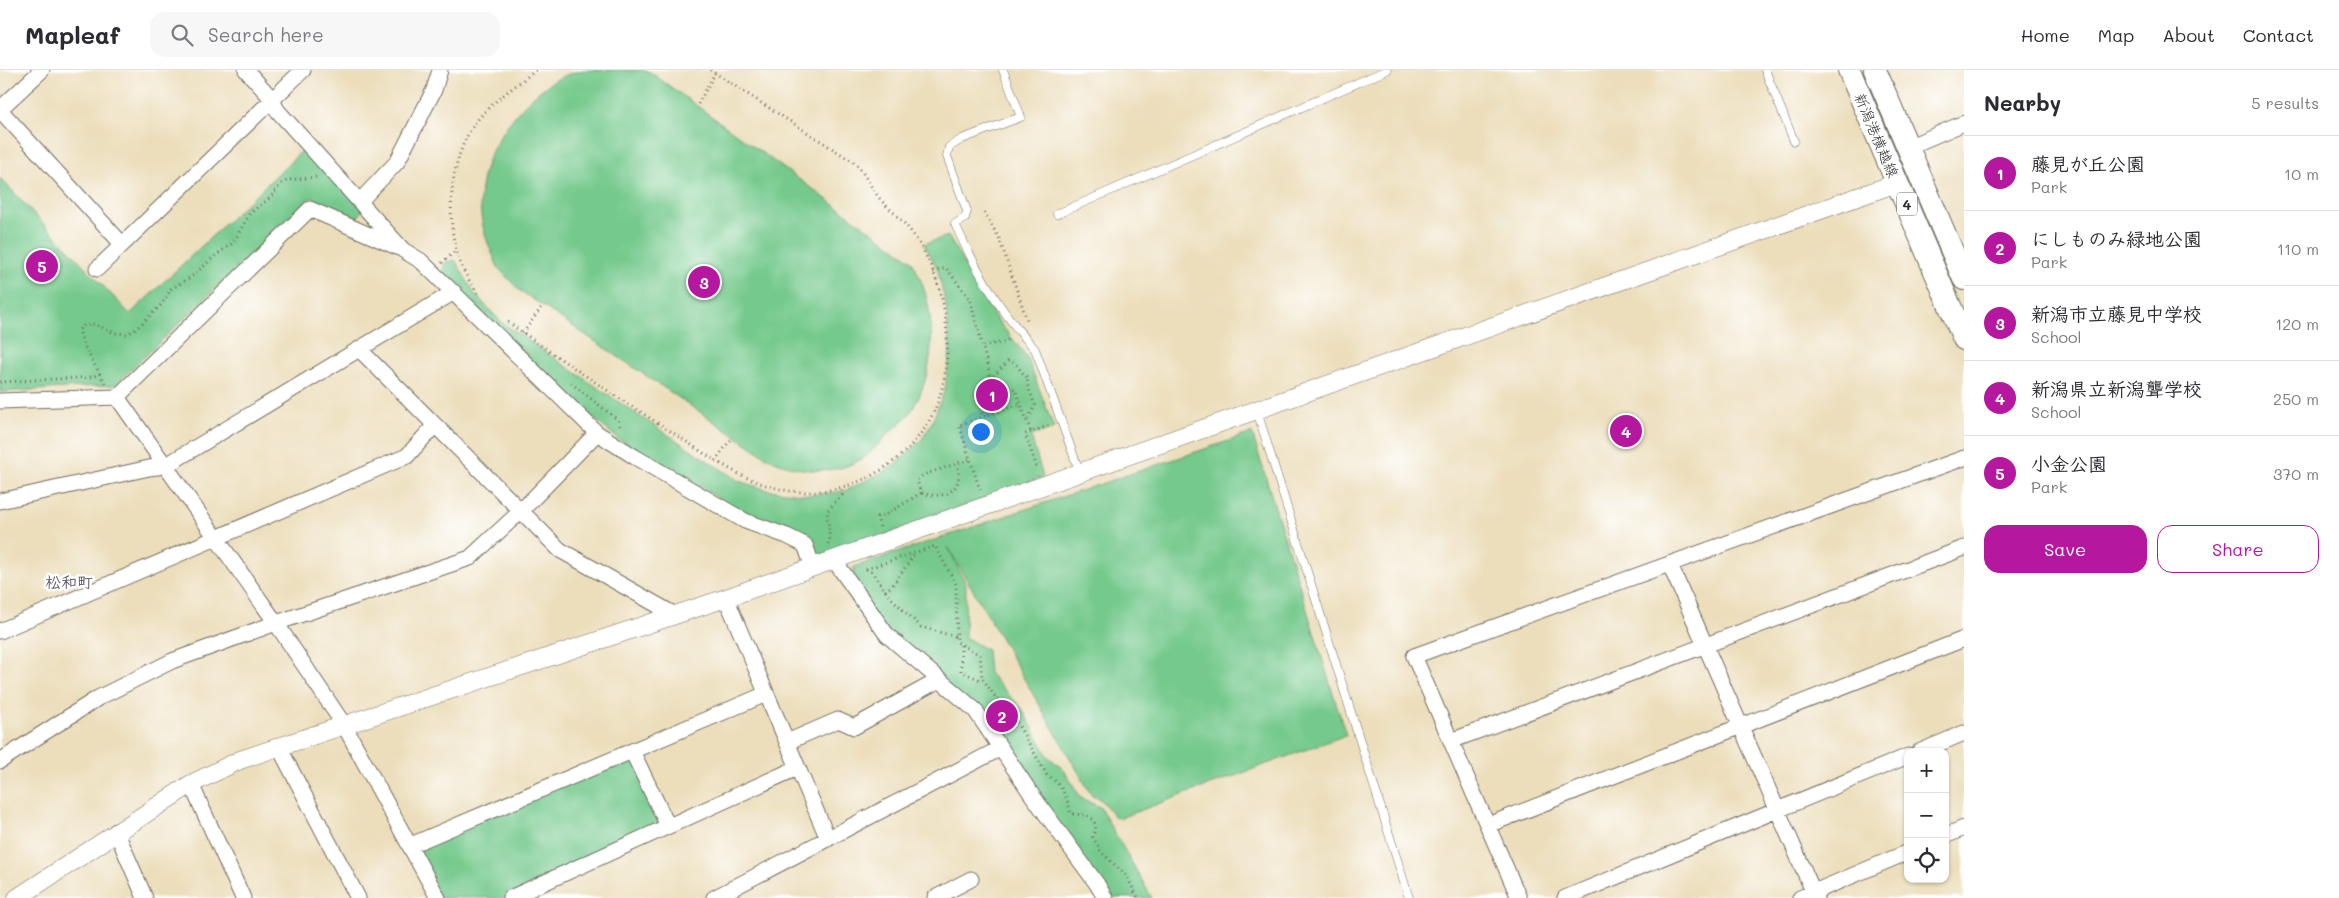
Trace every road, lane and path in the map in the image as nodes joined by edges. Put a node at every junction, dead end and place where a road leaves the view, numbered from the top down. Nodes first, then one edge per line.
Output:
1 (42, 70) edge
2 (246, 70) edge
3 (303, 70) edge
4 (440, 70) edge
5 (536, 70) edge
6 (710, 70) edge
7 (1003, 70) edge
8 (1387, 70) edge
9 (1765, 70) edge
10 (1849, 70) edge
11 (1875, 70) edge
12 (715, 73) junction
13 (272, 99) junction
14 (698, 104) dead end
15 (0, 110) edge
16 (1964, 123) edge
17 (1794, 141) dead end
18 (1908, 147) junction
19 (320, 177) dead end
20 (1897, 183) junction
21 (360, 201) junction
22 (984, 212) dead end
23 (1057, 214) dead end
24 (122, 244) junction
25 (403, 250) junction
26 (1962, 267) edge
27 (97, 269) dead end
28 (933, 272) junction
29 (454, 292) junction
30 (482, 298) dead end
31 (541, 308) dead end
32 (502, 318) dead end
33 (1018, 331) junction
34 (523, 333) junction
35 (1964, 339) edge
36 (983, 346) junction
37 (360, 349) junction
38 (1035, 349) junction
39 (100, 373) junction
40 (564, 377) dead end
41 (989, 377) junction
42 (0, 382) edge
43 (994, 390) junction
44 (112, 391) junction
45 (0, 401) edge
46 (1021, 404) junction
47 (1257, 411) junction
48 (983, 417) junction
49 (1027, 421) junction
50 (1061, 422) junction
51 (435, 425) junction
52 (597, 433) junction
53 (622, 434) dead end
54 (731, 439) dead end
55 (1964, 458) edge
56 (970, 459) junction
57 (715, 460) junction
58 (957, 464) junction
59 (165, 466) junction
60 (1080, 473) junction
61 (842, 487) junction
62 (921, 493) junction
63 (981, 494) dead end
64 (0, 501) edge
65 (522, 510) junction
66 (880, 530) dead end
67 (216, 537) junction
68 (821, 543) dead end
69 (1964, 548) edge
70 (915, 553) junction
71 (834, 560) junction
72 (1670, 565) junction
73 (813, 567) junction
74 (885, 591) junction
75 (726, 598) junction
76 (675, 615) junction
77 (276, 623) junction
78 (0, 632) edge
79 (957, 637) junction
80 (1964, 639) edge
81 (1706, 644) junction
82 (961, 645) junction
83 (939, 680) junction
84 (984, 682) junction
85 (766, 694) junction
86 (344, 725) junction
87 (1742, 725) junction
88 (1964, 734) edge
89 (1451, 741) junction
90 (787, 742) junction
91 (279, 747) junction
92 (1001, 748) junction
93 (1929, 748) edge
94 (632, 751) junction
95 (1904, 758) edge
96 (0, 761) edge
97 (797, 768) junction
98 (191, 784) junction
99 (1777, 809) junction
100 (1488, 825) junction
101 (668, 826) junction
102 (1964, 828) edge
103 (116, 832) junction
104 (1949, 834) edge
105 (828, 839) junction
106 (410, 845) junction
107 (1904, 854) edge
108 (971, 879) dead end
109 (1810, 896) edge
110 (17, 898) edge
111 (145, 898) edge
112 (243, 898) edge
113 (358, 898) edge
114 (438, 898) edge
115 (510, 898) edge
116 (714, 898) edge
117 (936, 898) edge
118 (1105, 898) edge
119 (1138, 898) edge
120 (1409, 898) edge
121 (1519, 898) edge
122 (1565, 898) edge

1 - 15 street
2 - 13 street
3 - 13 street
4 - 21 street
5 - 30 path
6 - 12 path
7 - 33 lane
8 - 23 lane
9 - 17 lane
10 - 20 main road, 新潟港横越線 / 4
11 - 18 main road, 新潟港横越線 / 4
12 - 14 path
12 - 28 path
13 - 21 street
13 - 24 street
15 - 24 street
16 - 18 street
18 - 26 main road, 新潟港横越線 / 4
19 - 39 path
20 - 35 main road, 新潟港横越線 / 4
20 - 47 street
21 - 25 street
22 - 38 path
24 - 27 street
25 - 29 street
25 - 44 street
28 - 36 path
28 - 61 path
29 - 37 street
29 - 52 street
31 - 34 path
32 - 34 path
33 - 36 path
33 - 38 lane
34 - 57 path
36 - 41 path
37 - 51 street
37 - 59 street
38 - 50 lane
39 - 42 path
39 - 44 path
40 - 53 path
41 - 43 path
41 - 49 path
43 - 46 path
43 - 48 path
44 - 45 street
44 - 59 street
46 - 48 path
46 - 49 path
47 - 60 street
47 - 120 lane
48 - 56 path
49 - 50 path
50 - 60 lane
51 - 65 street
51 - 67 street
52 - 65 street
52 - 73 street
54 - 57 path
55 - 72 street
56 - 58 path
56 - 63 path
57 - 61 path
58 - 62 path
58 - 62 path
59 - 64 street
59 - 67 street
60 - 71 street
61 - 68 path
62 - 66 path
65 - 76 street
65 - 77 street
67 - 77 street
67 - 78 street
69 - 81 street
70 - 74 path
70 - 74 path
70 - 79 path
71 - 73 street
71 - 83 street
72 - 81 street
72 - 89 street
73 - 75 street
74 - 79 path
75 - 76 street
75 - 85 street
76 - 86 street
77 - 86 street
77 - 96 street
79 - 82 path
80 - 87 street
81 - 87 street
81 - 89 street
82 - 84 path
82 - 84 path
83 - 90 street
83 - 92 street
84 - 119 path
85 - 90 street
85 - 94 street
86 - 91 street
86 - 106 street
87 - 99 street
87 - 100 street
88 - 93 street
89 - 100 street
90 - 97 street
91 - 98 street
91 - 113 street
92 - 105 street
92 - 118 street
94 - 101 street
94 - 106 street
95 - 99 street
97 - 101 street
97 - 105 street
98 - 103 street
98 - 112 street
99 - 109 street
99 - 122 street
100 - 121 street
101 - 115 street
102 - 104 street
103 - 110 street
103 - 111 street
105 - 116 street
106 - 114 street
107 - 109 street
108 - 117 street

